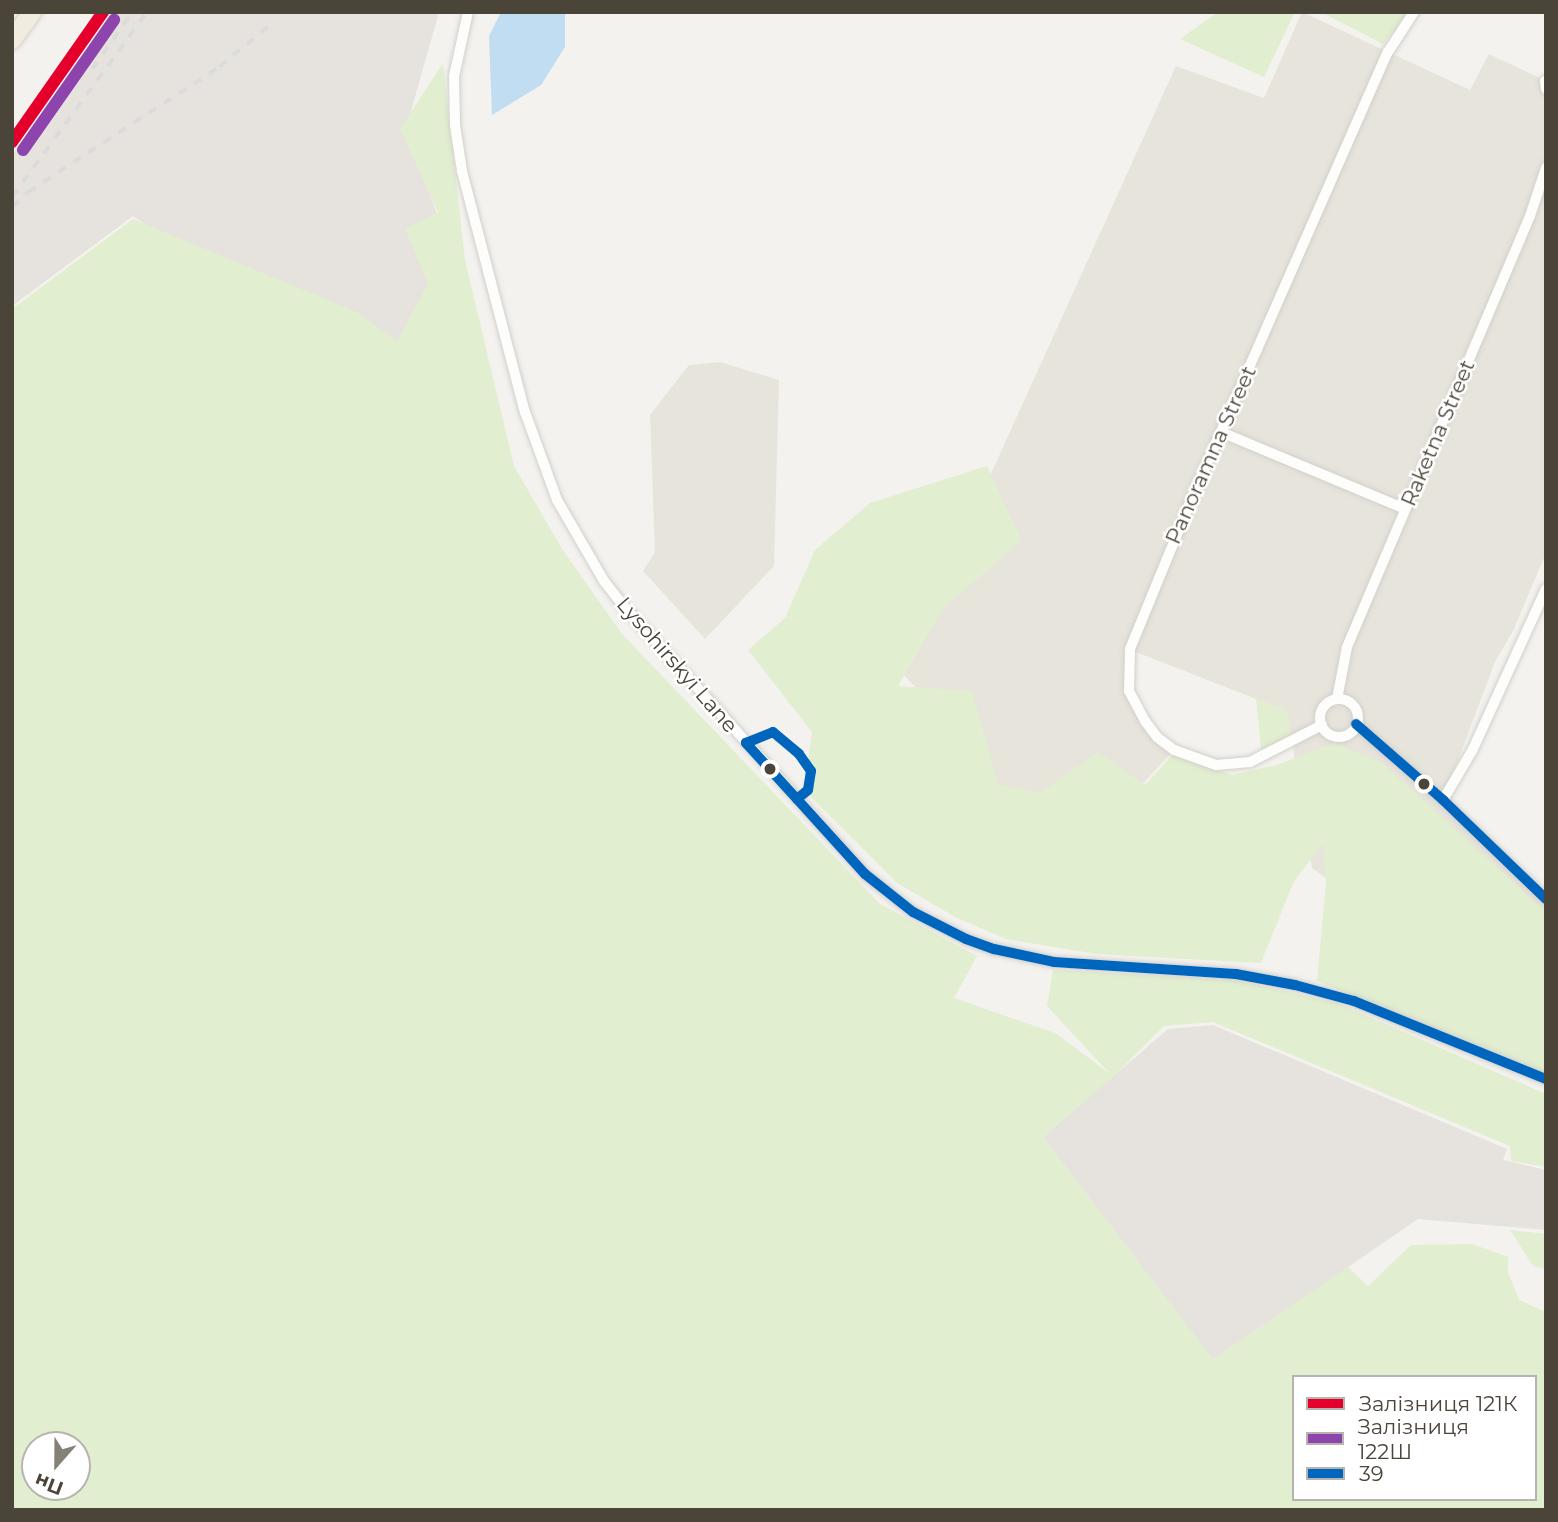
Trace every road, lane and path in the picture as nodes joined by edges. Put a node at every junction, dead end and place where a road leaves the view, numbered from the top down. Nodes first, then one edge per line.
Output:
1 (32, 12) edge
2 (468, 12) edge
3 (1414, 12) edge
4 (12, 40) edge
5 (1545, 81) edge
6 (1546, 89) edge
7 (1546, 168) edge
8 (1220, 432) junction
9 (1405, 509) junction
10 (1546, 589) edge
11 (1337, 699) junction
12 (1356, 724) junction
13 (1322, 725) junction
14 (1443, 800) junction
15 (1546, 899) edge
16 (1546, 1079) edge

1 - 4 highway
2 - 16 street, Lysohirskyi Lane
3 - 8 street, Panoramna Street
5 - 6 street
7 - 9 street, Raketna Street
8 - 9 street
8 - 13 street, Panoramna Street
9 - 11 street, Raketna Street
10 - 14 street
11 - 12 street
11 - 13 street
12 - 13 street
12 - 14 street
14 - 15 street

